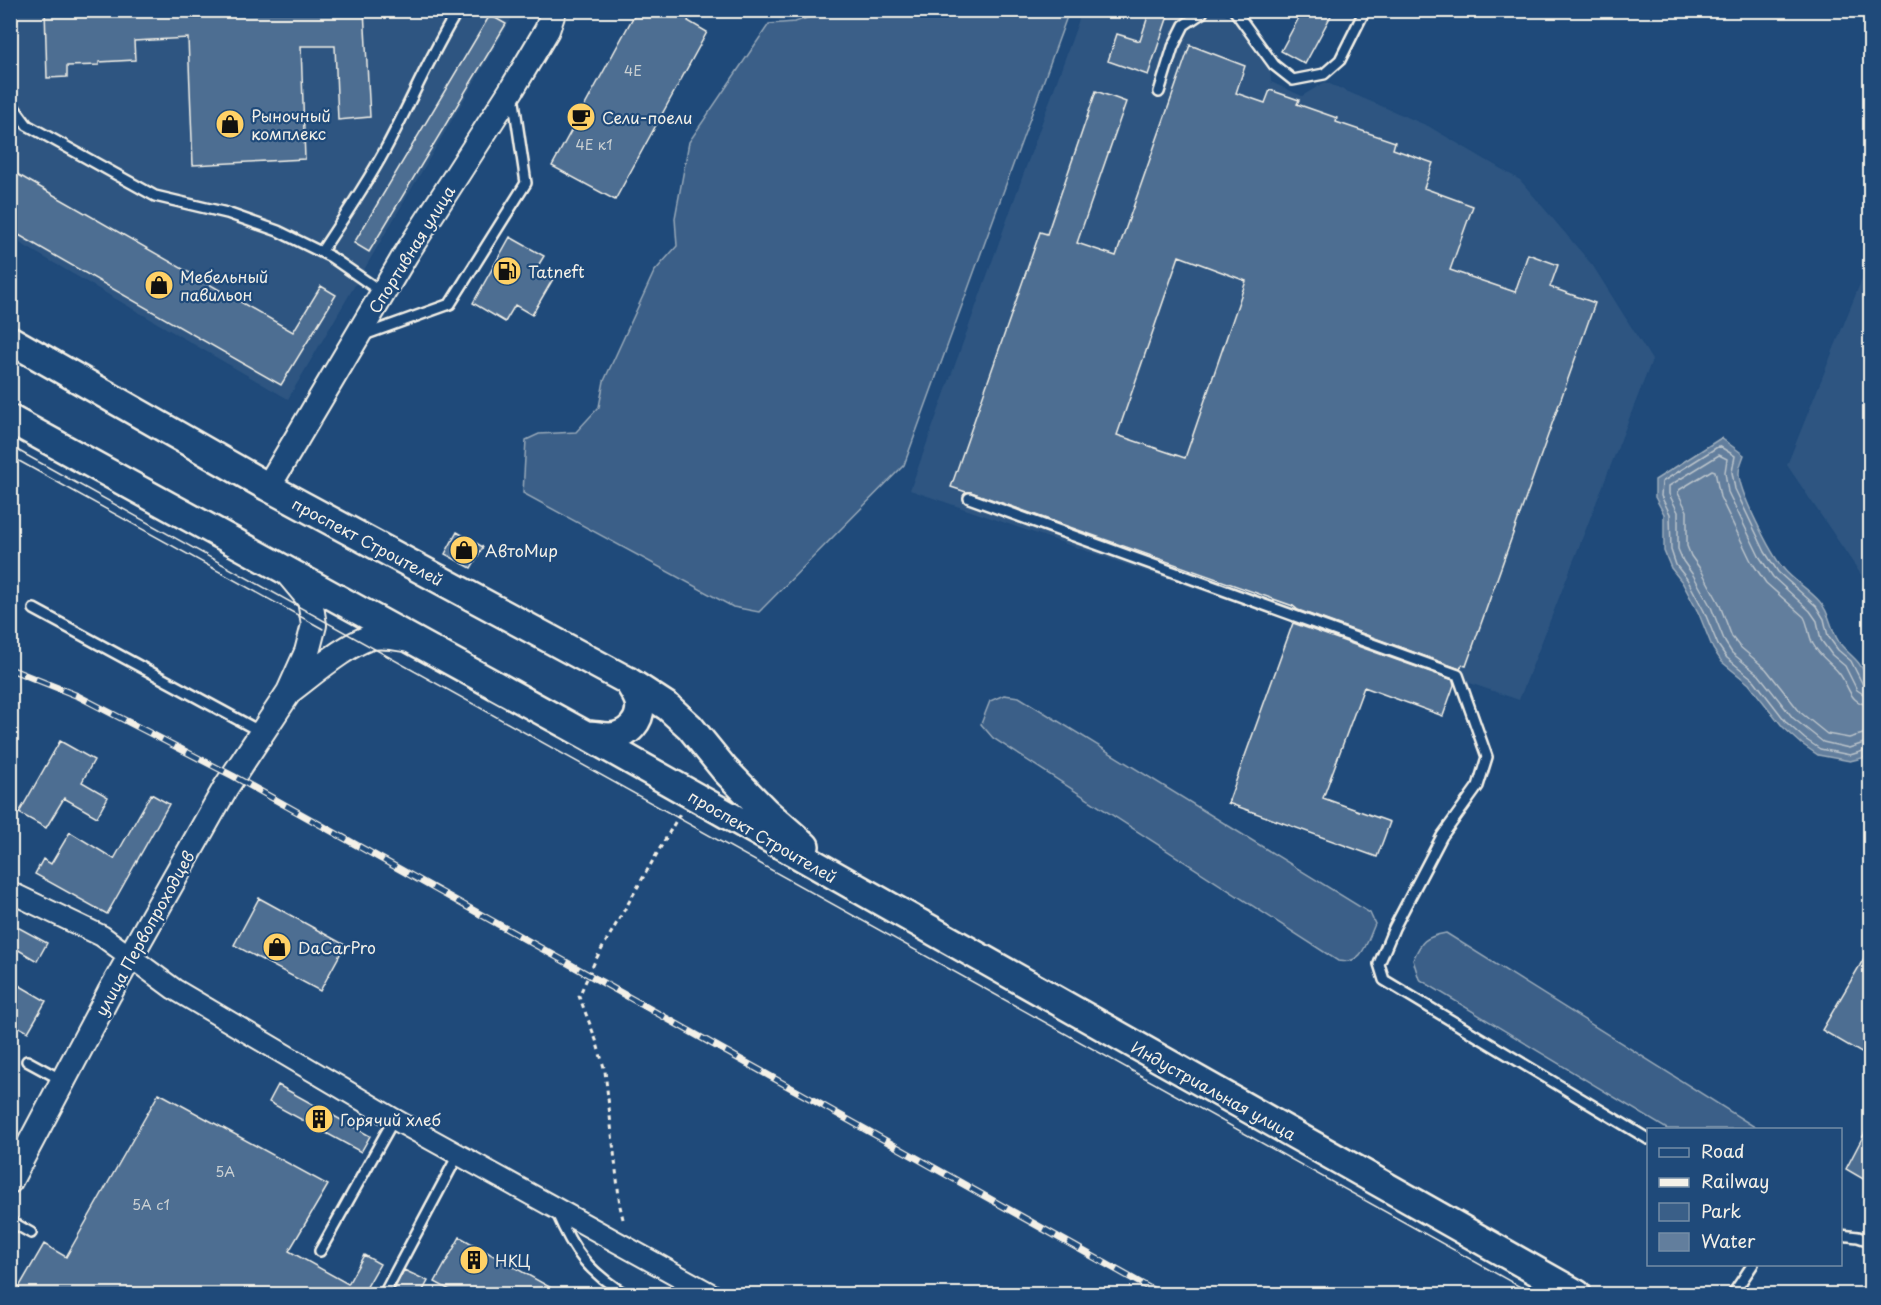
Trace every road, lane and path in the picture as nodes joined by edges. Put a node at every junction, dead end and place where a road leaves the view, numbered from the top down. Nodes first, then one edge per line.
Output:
1 (458, 10) edge
2 (1202, 10) edge
3 (1234, 10) edge
4 (1365, 10) edge
5 (552, 15) edge
6 (512, 89) junction
7 (1159, 92) dead end
8 (10, 102) edge
9 (321, 252) junction
10 (383, 293) junction
11 (357, 337) junction
12 (10, 339) edge
13 (10, 355) edge
14 (44, 359) junction
15 (10, 419) edge
16 (268, 487) junction
17 (969, 498) dead end
18 (281, 567) junction
19 (34, 609) dead end
20 (418, 642) junction
21 (628, 681) junction
22 (289, 692) junction
23 (261, 732) junction
24 (586, 735) junction
25 (682, 812) dead end
26 (852, 886) junction
27 (10, 892) edge
28 (130, 957) junction
29 (27, 1061) dead end
30 (63, 1081) junction
31 (394, 1119) junction
32 (1647, 1138) edge
33 (458, 1155) junction
34 (11, 1178) edge
35 (555, 1208) junction
36 (623, 1219) dead end
37 (10, 1221) edge
38 (31, 1233) dead end
39 (1842, 1235) edge
40 (1870, 1241) edge
41 (320, 1251) dead end
42 (1752, 1266) edge
43 (384, 1294) edge
44 (625, 1294) edge
45 (711, 1294) edge
46 (1577, 1294) edge
47 (1733, 1294) edge

1 - 9 lane
2 - 7 lane
3 - 4 lane
5 - 6 street, Спортивная улица
6 - 10 street, Спортивная улица
6 - 11 lane
8 - 9 lane
9 - 10 lane
10 - 11 street, Спортивная улица
11 - 16 street, Спортивная улица
12 - 14 main road, проспект Строителей
13 - 14 main road
14 - 16 main road, проспект Строителей
15 - 18 main road, проспект Строителей
16 - 21 main road, проспект Строителей
17 - 32 lane
18 - 20 main road, проспект Строителей
18 - 22 street, улица Первопроходцев
19 - 23 lane
20 - 22 street, улица Первопроходцев
20 - 24 main road, проспект Строителей
21 - 24 main road
21 - 26 main road, проспект Строителей
22 - 23 street, улица Первопроходцев
23 - 28 street, улица Первопроходцев
24 - 26 main road, проспект Строителей
25 - 36 path
26 - 46 main road, Индустриальная улица
27 - 28 street
28 - 30 street, улица Первопроходцев
28 - 31 street
29 - 30 lane
30 - 34 street, улица Первопроходцев
31 - 33 street
31 - 41 lane
33 - 35 street
33 - 43 lane
35 - 44 lane
35 - 45 street
37 - 38 lane
39 - 40 lane
42 - 47 lane

